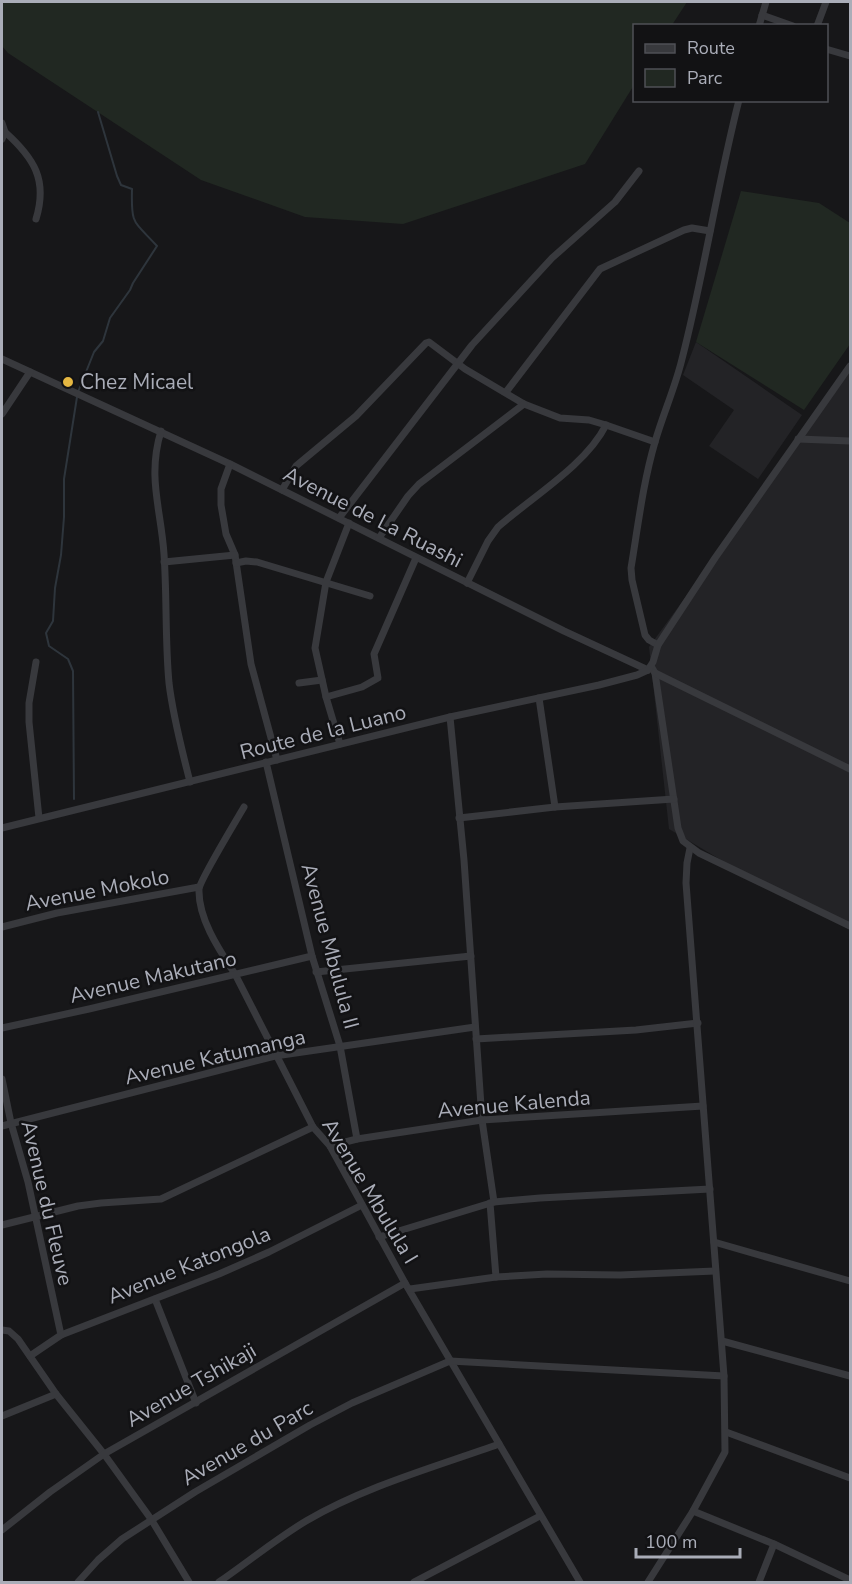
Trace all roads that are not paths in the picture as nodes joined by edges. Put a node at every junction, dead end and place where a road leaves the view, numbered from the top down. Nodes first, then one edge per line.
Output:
1 (766, 2) edge
2 (826, 2) edge
3 (762, 15) junction
4 (760, 24) edge
5 (787, 24) edge
6 (818, 24) edge
7 (828, 50) edge
8 (850, 56) edge
9 (739, 102) edge
10 (2, 123) edge
11 (3, 136) edge
12 (639, 171) dead end
13 (36, 219) dead end
14 (710, 231) junction
15 (2, 359) edge
16 (458, 363) junction
17 (850, 366) edge
18 (30, 372) junction
19 (506, 392) junction
20 (525, 404) junction
21 (2, 414) edge
22 (606, 425) junction
23 (161, 431) junction
24 (798, 439) junction
25 (850, 441) edge
26 (655, 442) junction
27 (230, 464) junction
28 (282, 490) junction
29 (339, 518) junction
30 (348, 523) junction
31 (379, 538) junction
32 (416, 558) junction
33 (236, 559) junction
34 (164, 562) junction
35 (326, 582) junction
36 (467, 583) junction
37 (370, 596) dead end
38 (657, 645) junction
39 (36, 662) dead end
40 (651, 670) junction
41 (322, 680) junction
42 (299, 683) dead end
43 (326, 697) junction
44 (539, 698) junction
45 (450, 717) junction
46 (340, 744) junction
47 (277, 760) junction
48 (266, 762) junction
49 (850, 769) edge
50 (190, 782) junction
51 (674, 799) junction
52 (244, 807) dead end
53 (555, 807) junction
54 (39, 818) junction
55 (459, 818) junction
56 (2, 828) edge
57 (690, 848) junction
58 (199, 887) junction
59 (850, 926) edge
60 (2, 927) edge
61 (312, 956) junction
62 (471, 956) junction
63 (316, 972) junction
64 (236, 975) junction
65 (698, 1023) junction
66 (475, 1027) junction
67 (2, 1028) edge
68 (476, 1039) junction
69 (340, 1046) junction
70 (275, 1056) junction
71 (2, 1079) edge
72 (703, 1106) junction
73 (482, 1120) junction
74 (11, 1123) junction
75 (2, 1126) edge
76 (313, 1127) junction
77 (357, 1139) junction
78 (330, 1146) junction
79 (710, 1189) junction
80 (492, 1203) junction
81 (362, 1205) junction
82 (34, 1217) junction
83 (2, 1225) edge
84 (379, 1237) junction
85 (714, 1242) junction
86 (715, 1272) junction
87 (496, 1277) junction
88 (850, 1281) edge
89 (407, 1286) junction
90 (154, 1299) junction
91 (2, 1330) edge
92 (61, 1335) junction
93 (722, 1341) junction
94 (30, 1356) junction
95 (450, 1361) junction
96 (724, 1376) junction
97 (850, 1377) edge
98 (57, 1394) junction
99 (196, 1403) junction
100 (2, 1416) edge
101 (726, 1432) junction
102 (499, 1444) junction
103 (104, 1454) junction
104 (850, 1478) edge
105 (693, 1511) junction
106 (540, 1516) junction
107 (151, 1519) junction
108 (2, 1530) edge
109 (774, 1544) junction
110 (850, 1580) edge
111 (578, 1581) edge
112 (78, 1582) edge
113 (189, 1582) edge
114 (219, 1582) edge
115 (414, 1582) edge
116 (648, 1582) edge
117 (759, 1582) edge

1 - 3 street
2 - 6 street
3 - 4 street
3 - 5 street
7 - 8 street
9 - 14 street
10 - 11 street
11 - 13 street
12 - 16 street
14 - 19 street
14 - 26 street
15 - 18 street, Avenue de La Ruashi
16 - 19 street
16 - 28 street
16 - 29 street
17 - 24 street
18 - 21 street
18 - 23 street, Avenue de La Ruashi
19 - 20 street
20 - 22 street
20 - 31 street
22 - 26 street
22 - 36 street
23 - 27 street, Avenue de La Ruashi
23 - 34 street
24 - 25 street
24 - 38 street
26 - 38 street
27 - 28 street, Avenue de La Ruashi
27 - 33 street
28 - 29 street, Avenue de La Ruashi
29 - 30 street, Avenue de La Ruashi
30 - 31 street, Avenue de La Ruashi
30 - 35 street
31 - 32 street, Avenue de La Ruashi
32 - 36 street, Avenue de La Ruashi
32 - 43 street
33 - 34 street
33 - 35 street
33 - 47 street
34 - 50 street
35 - 37 street
35 - 41 street
36 - 40 street, Avenue de La Ruashi
38 - 40 street
39 - 54 street
40 - 44 street, Route de la Luano
40 - 49 street, Avenue de La Ruashi
40 - 51 street
41 - 42 street
41 - 43 street
43 - 46 street
44 - 45 street, Route de la Luano
44 - 53 street
45 - 46 street, Route de la Luano
45 - 55 street
46 - 47 street, Route de la Luano
47 - 48 street, Route de la Luano
48 - 50 street, Route de la Luano
48 - 61 street, Avenue Mbulula II
50 - 54 street, Route de la Luano
51 - 53 street
51 - 57 street
52 - 58 street
53 - 55 street
54 - 56 street, Route de la Luano
55 - 62 street
57 - 59 street
57 - 65 street
58 - 60 street, Avenue Mokolo
58 - 64 street, Avenue Mbulula I
61 - 63 street, Avenue Mbulula II
61 - 64 street, Avenue Makutano
62 - 63 street
62 - 66 street
63 - 69 street, Avenue Mbulula II
64 - 67 street, Avenue Makutano
64 - 70 street, Avenue Mbulula I
65 - 68 street
65 - 72 street
66 - 68 street
66 - 69 street, Avenue Katumanga
68 - 73 street
69 - 70 street, Avenue Katumanga
69 - 77 street, Avenue Mbulula II
70 - 74 street, Avenue Katumanga
70 - 76 street, Avenue Mbulula I
71 - 74 street, Avenue du Fleuve
72 - 73 street, Avenue Kalenda
72 - 79 street
73 - 77 street, Avenue Kalenda
73 - 80 street
74 - 75 street, Avenue Katumanga
74 - 82 street, Avenue du Fleuve
76 - 78 street, Avenue Mbulula I
76 - 82 street
77 - 78 street, Avenue Kalenda
78 - 81 street, Avenue Mbulula I
79 - 80 street
79 - 85 street
80 - 84 street
80 - 87 street
81 - 84 street, Avenue Mbulula I
81 - 90 street, Avenue Katongola
82 - 83 street
82 - 92 street, Avenue du Fleuve
84 - 89 street, Avenue Mbulula I
85 - 86 street
85 - 88 street
86 - 87 street
86 - 93 street
87 - 89 street
89 - 95 street, Avenue Mbulula I
89 - 99 street, Avenue Tshikaji
90 - 92 street, Avenue Katongola
90 - 99 street
91 - 94 street
92 - 94 street, Avenue Katongola
93 - 96 street
93 - 97 street
94 - 98 street
95 - 96 street
95 - 102 street, Avenue Mbulula I
95 - 107 street, Avenue du Parc
96 - 101 street
98 - 100 street
98 - 103 street
99 - 103 street, Avenue Tshikaji
101 - 104 street
101 - 105 street
102 - 106 street, Avenue Mbulula I
102 - 114 street
103 - 107 street
103 - 108 street, Avenue Tshikaji
105 - 109 street
105 - 116 street
106 - 111 street, Avenue Mbulula I
106 - 115 street
107 - 112 street, Avenue du Parc
107 - 113 street
109 - 110 street
109 - 117 street

